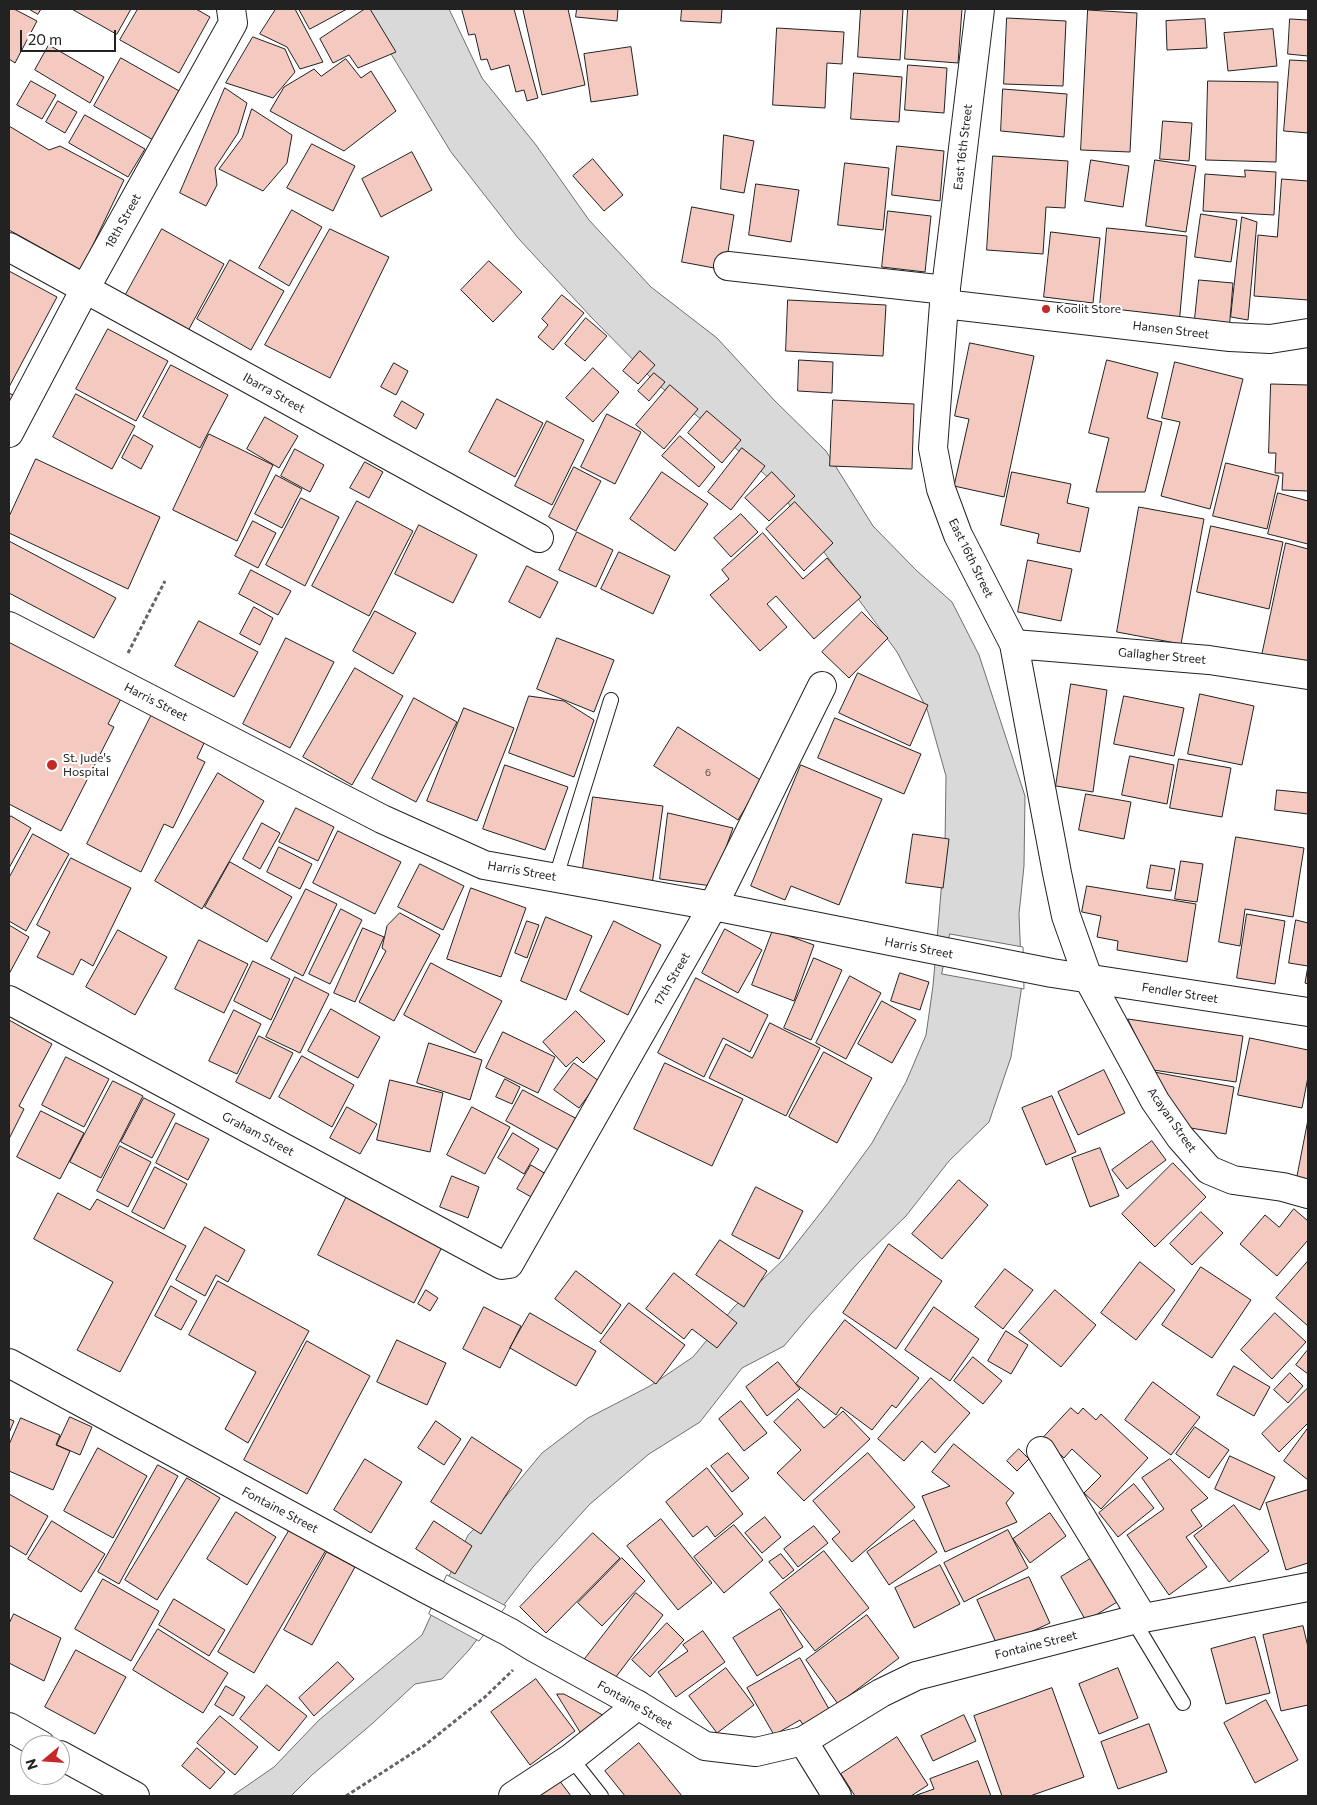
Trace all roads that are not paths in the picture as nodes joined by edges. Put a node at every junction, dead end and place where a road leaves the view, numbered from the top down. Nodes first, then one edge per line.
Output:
1 (231, 9) edge
2 (980, 9) edge
3 (9, 247) edge
4 (728, 266) dead end
5 (85, 288) junction
6 (945, 297) junction
7 (1308, 333) edge
8 (9, 433) edge
9 (539, 538) dead end
10 (9, 626) edge
11 (1014, 644) junction
12 (1308, 675) edge
13 (822, 686) dead end
14 (611, 700) dead end
15 (556, 878) junction
16 (713, 906) junction
17 (1052, 973) joint
18 (1088, 978) junction
19 (9, 1000) edge
20 (1308, 1012) edge
21 (1308, 1194) edge
22 (509, 1264) joint
23 (9, 1363) edge
24 (1041, 1451) dead end
25 (1308, 1587) edge
26 (1138, 1619) junction
27 (1183, 1703) dead end
28 (638, 1705) junction
29 (9, 1727) edge
30 (23, 1735) edge
31 (803, 1741) junction
32 (571, 1758) junction
33 (70, 1760) edge
34 (135, 1796) edge
35 (513, 1796) edge
36 (601, 1796) edge
37 (837, 1796) edge

1 - 5 street, 18th Street
2 - 6 street, East 16th Street
3 - 5 street, Ibarra Street
4 - 6 street, Hansen Street
5 - 8 street, 18th Street
5 - 9 street, Ibarra Street
6 - 7 street, Hansen Street
6 - 11 street, East 16th Street
10 - 15 street, Harris Street
11 - 12 street, Gallagher Street
11 - 18 street, East 16th Street
13 - 16 street, 17th Street
14 - 15 lane
15 - 16 street, Harris Street
16 - 17 street, Harris Street
16 - 22 street, 17th Street
17 - 18 street, Fendler Street
18 - 20 street, Fendler Street
18 - 21 street, Acayan Street
19 - 22 street, Graham Street
23 - 28 street, Fontaine Street
24 - 26 street
25 - 26 street, Fontaine Street
26 - 27 lane
26 - 31 street, Fontaine Street
28 - 31 street, Fontaine Street
28 - 32 street
29 - 30 street
31 - 37 street
32 - 35 street
32 - 36 lane
33 - 34 street

